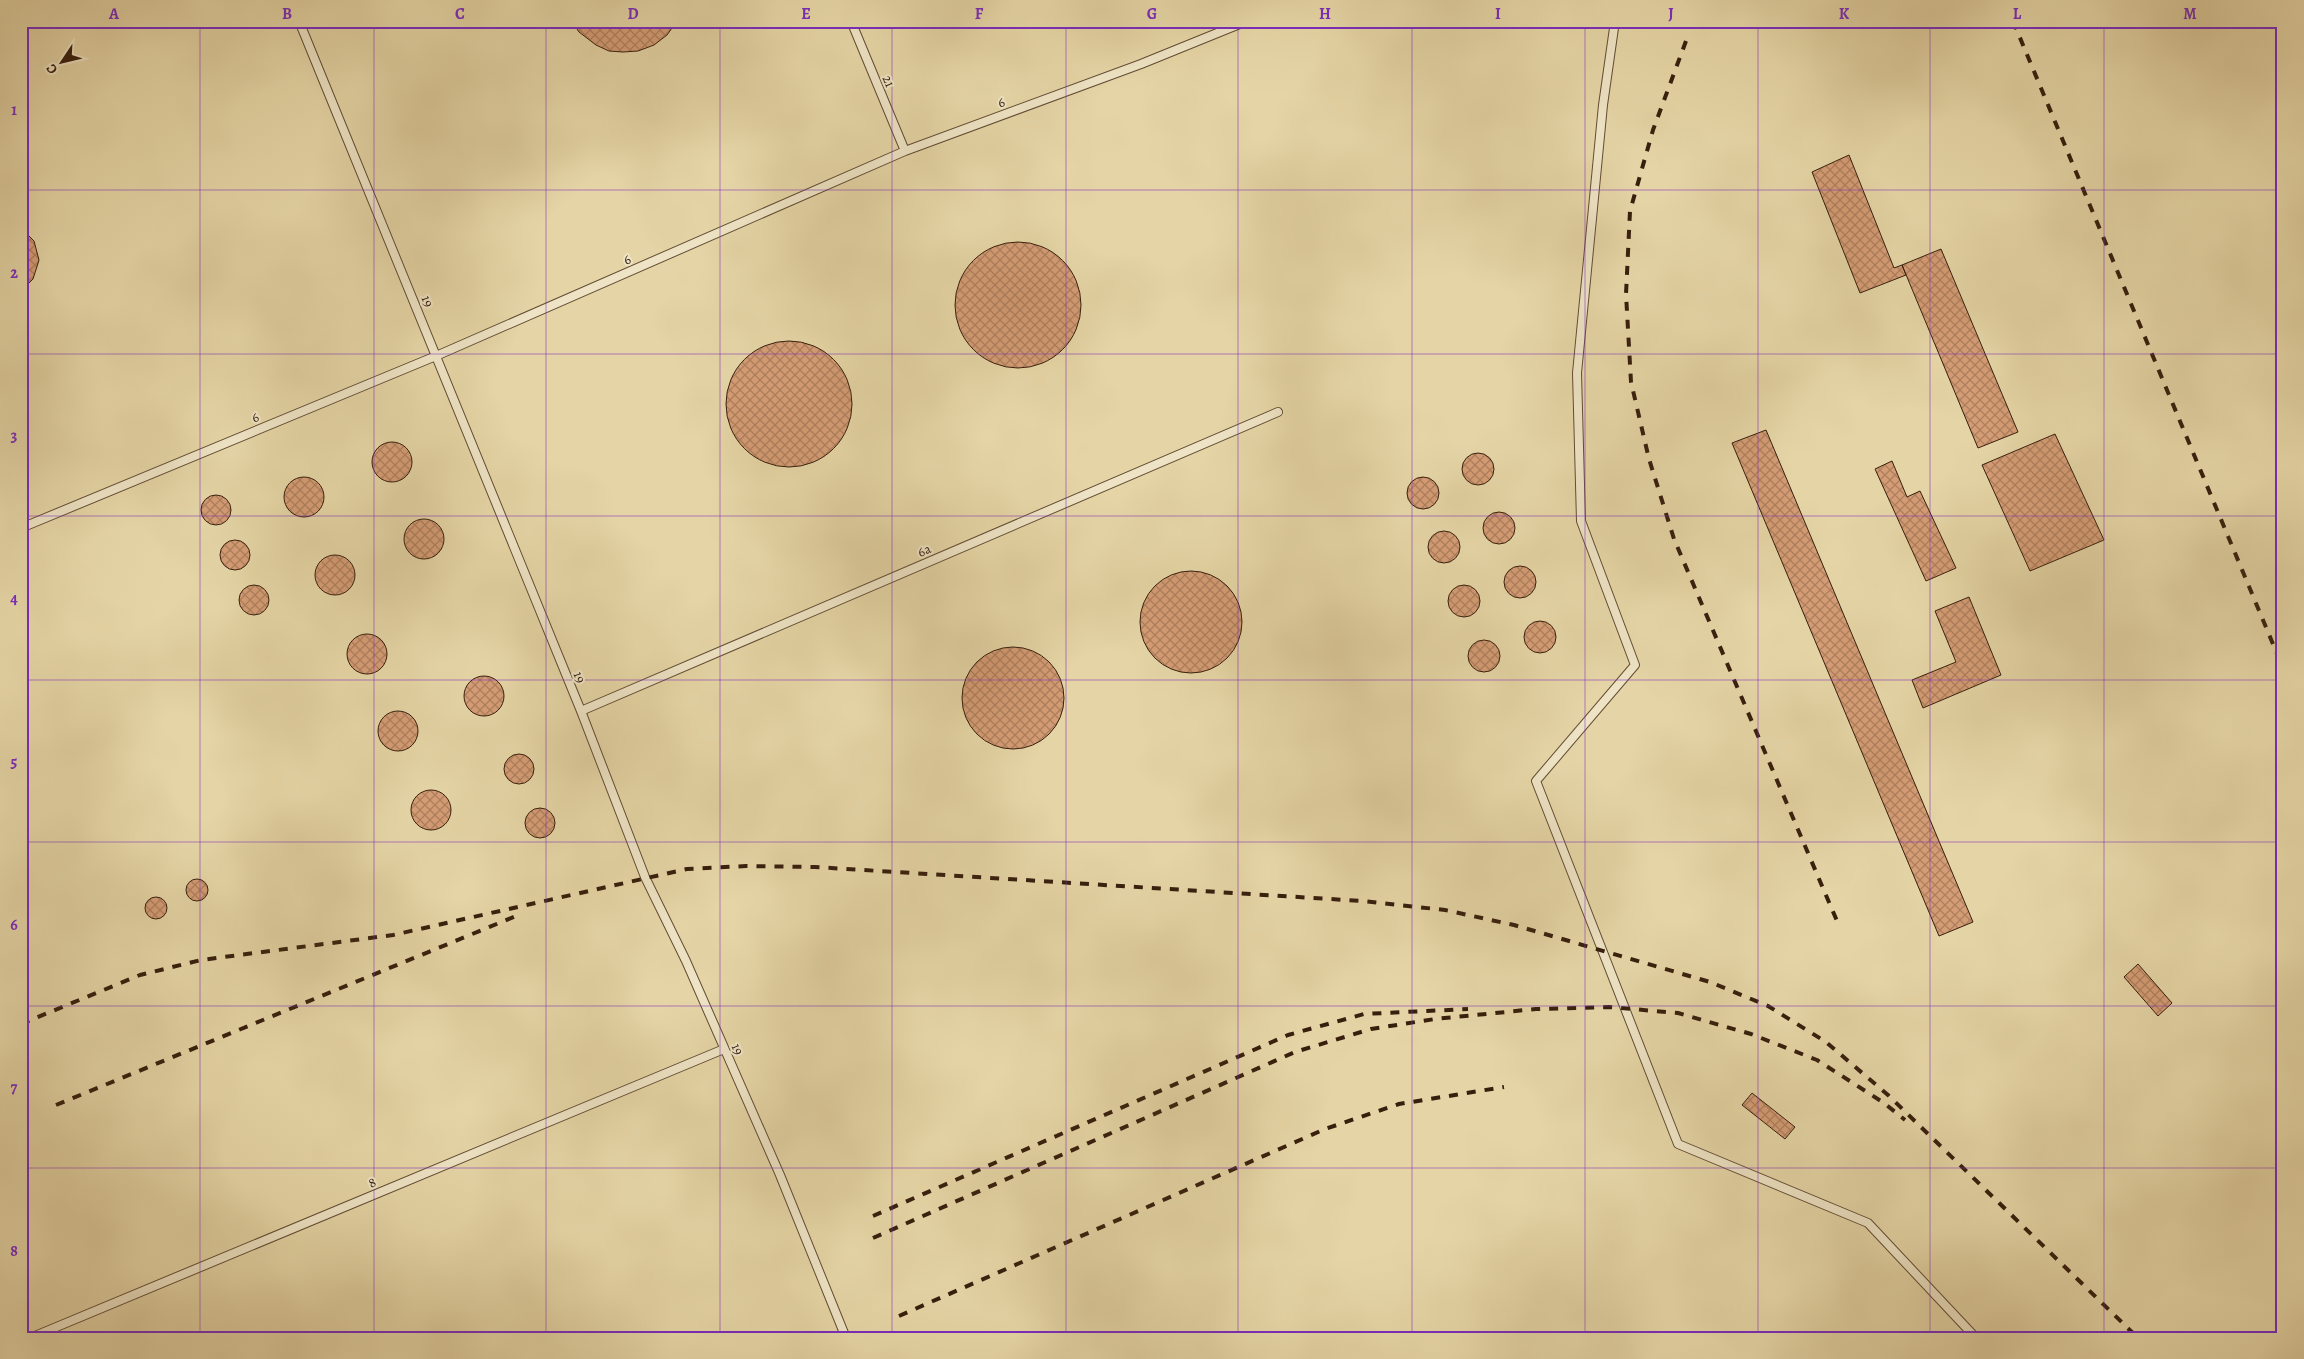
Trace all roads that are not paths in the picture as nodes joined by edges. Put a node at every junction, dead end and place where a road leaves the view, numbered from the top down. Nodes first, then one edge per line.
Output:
1 (299, 21) edge
2 (851, 21) edge
3 (1247, 21) edge
4 (1615, 21) edge
5 (905, 151) junction
6 (436, 356) junction
7 (1278, 412) dead end
8 (21, 528) edge
9 (581, 711) junction
10 (724, 1049) junction
11 (30, 1338) edge
12 (846, 1338) edge
13 (1976, 1338) edge

1 - 6 lane, 19
2 - 5 lane, 21 / 21
3 - 5 lane, 6 / 6
4 - 13 lane
5 - 6 lane, 6 / 6
6 - 8 lane, 6 / 6
6 - 9 lane, 19
7 - 9 lane, 6a / 6a
9 - 10 lane, 19
10 - 11 lane, 8 / 8
10 - 12 lane, 19

